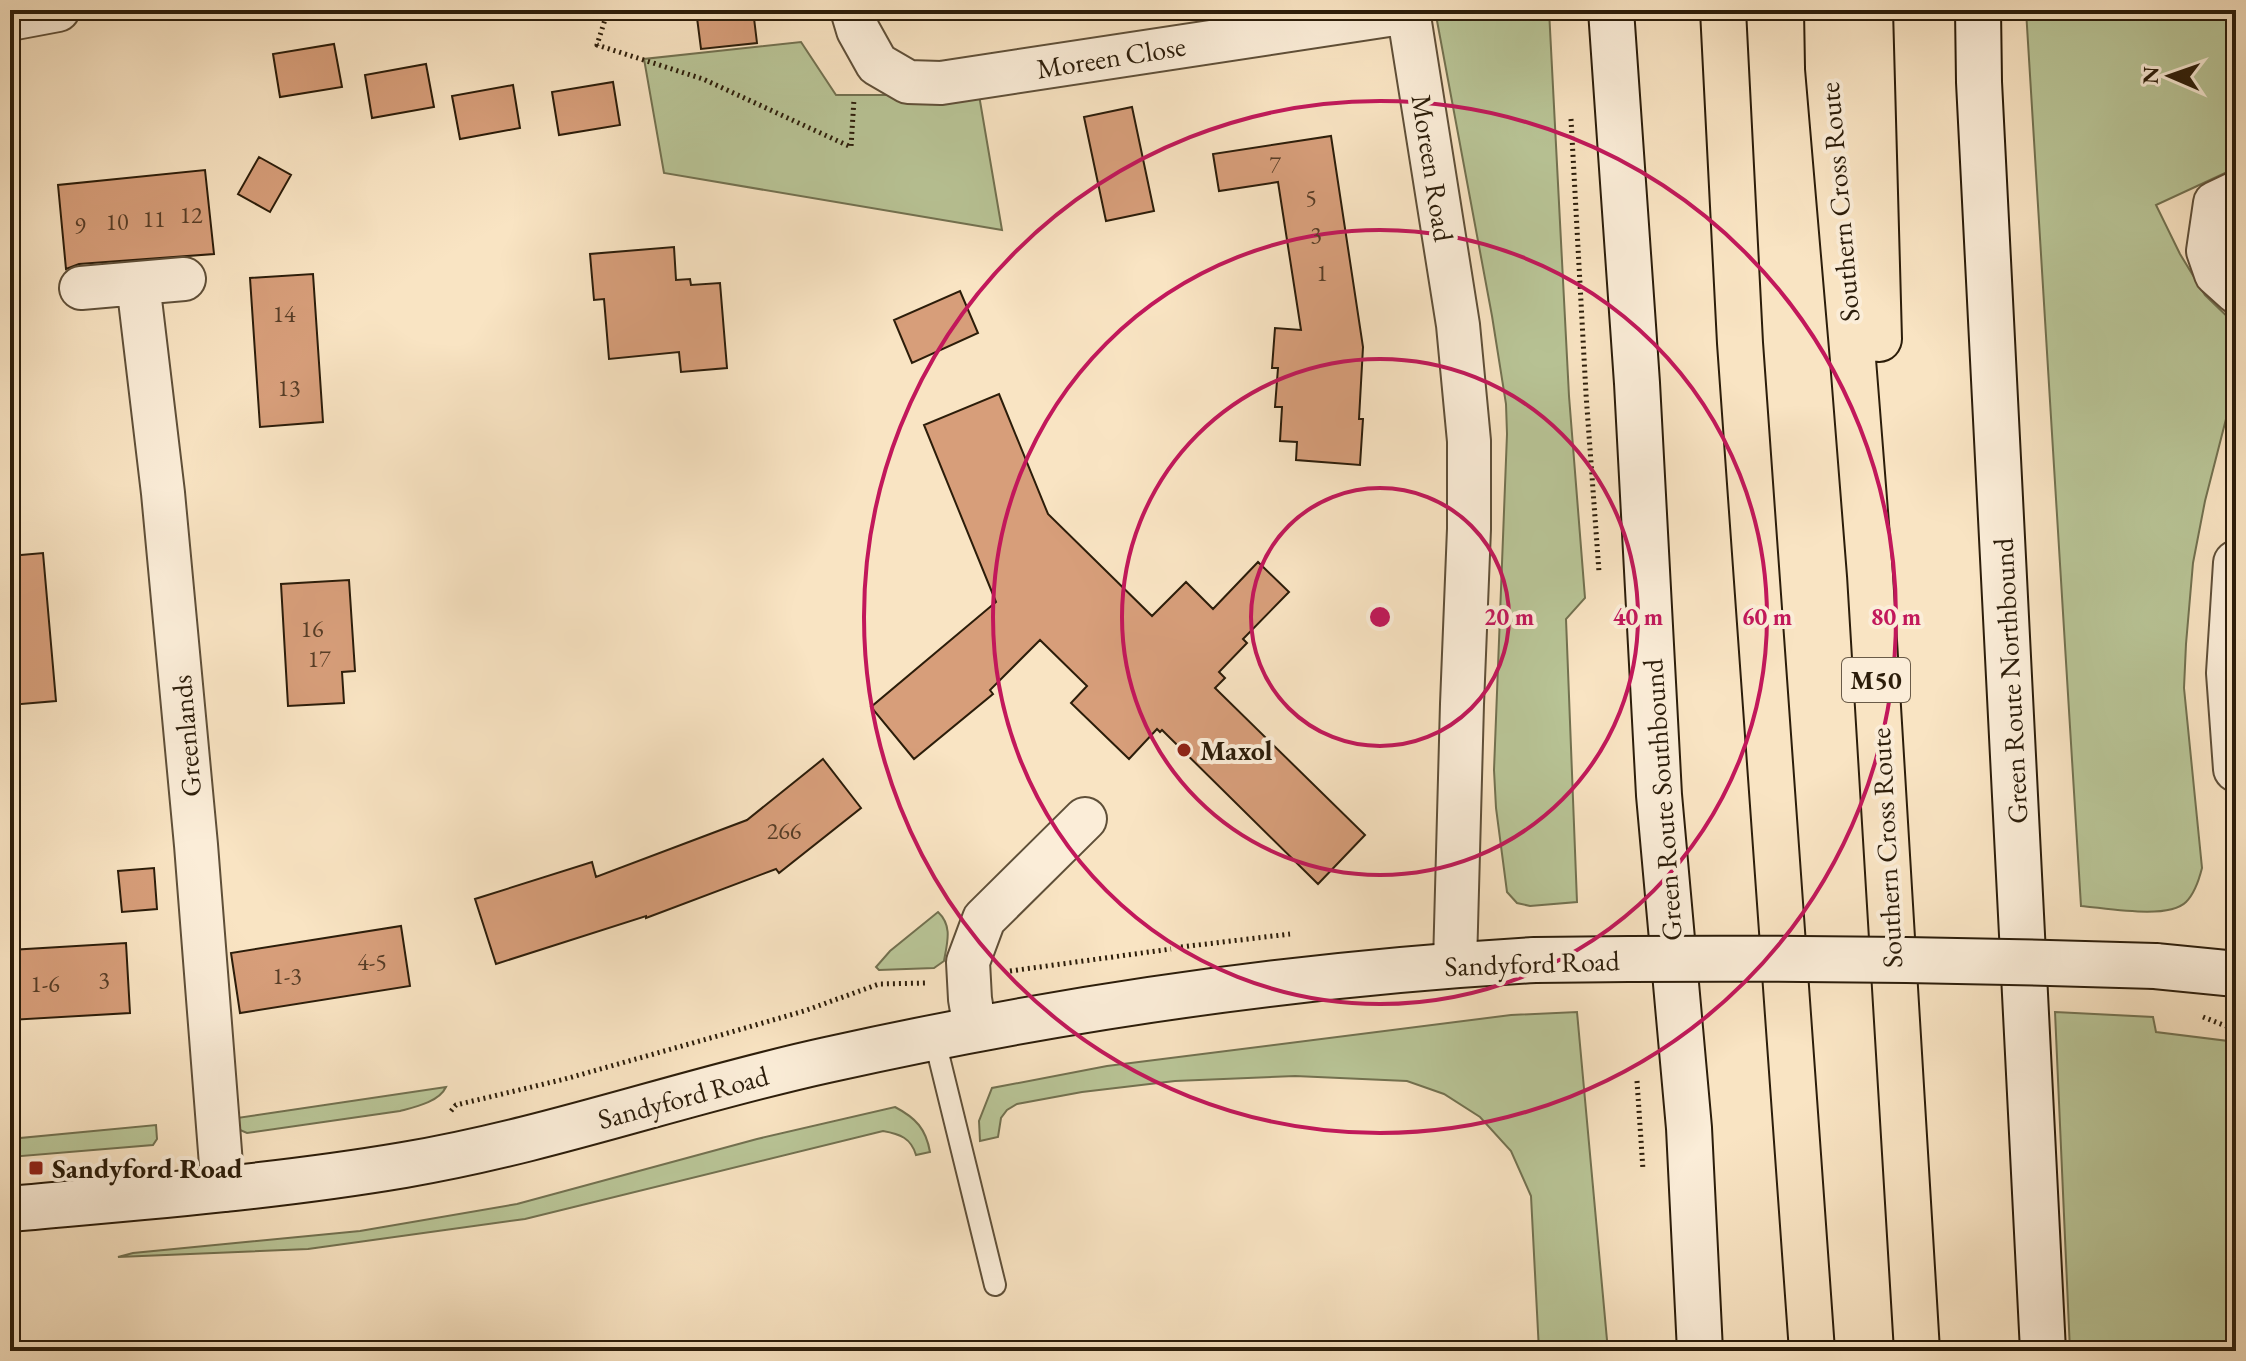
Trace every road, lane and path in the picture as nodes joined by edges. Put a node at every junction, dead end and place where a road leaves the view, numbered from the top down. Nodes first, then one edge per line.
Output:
1 (58, 10) edge
2 (608, 10) edge
3 (1611, 10) edge
4 (1723, 10) edge
5 (1827, 10) edge
6 (1870, 10) edge
7 (1978, 10) edge
8 (1408, 11) edge
9 (10, 19) edge
10 (855, 20) edge
11 (2236, 193) edge
12 (184, 279) dead end
13 (138, 283) junction
14 (81, 288) dead end
15 (2236, 292) edge
16 (2236, 563) edge
17 (1870, 575) junction
18 (2236, 769) edge
19 (1085, 819) dead end
20 (1455, 964) junction
21 (2236, 974) edge
22 (954, 1033) junction
23 (223, 1190) junction
24 (10, 1209) edge
25 (995, 1285) dead end
26 (1700, 1351) edge
27 (1812, 1351) edge
28 (1917, 1351) edge
29 (2043, 1351) edge

1 - 9 street
2 - 10 path
3 - 26 main road, Green Route Southbound
4 - 27 highway
5 - 17 highway, Southern Cross Route / M50
6 - 17 highway
7 - 29 main road, Green Route Northbound
8 - 10 street, Moreen Close
8 - 20 street, Moreen Road
11 - 15 street
12 - 13 street
13 - 14 street
13 - 23 street, Greenlands
16 - 18 main road
17 - 28 highway, Southern Cross Route / M50
19 - 22 street
20 - 21 main road, Sandyford Road, bridge
20 - 22 main road, Sandyford Road
22 - 23 main road, Sandyford Road
22 - 25 lane
23 - 24 main road, Sandyford Road

